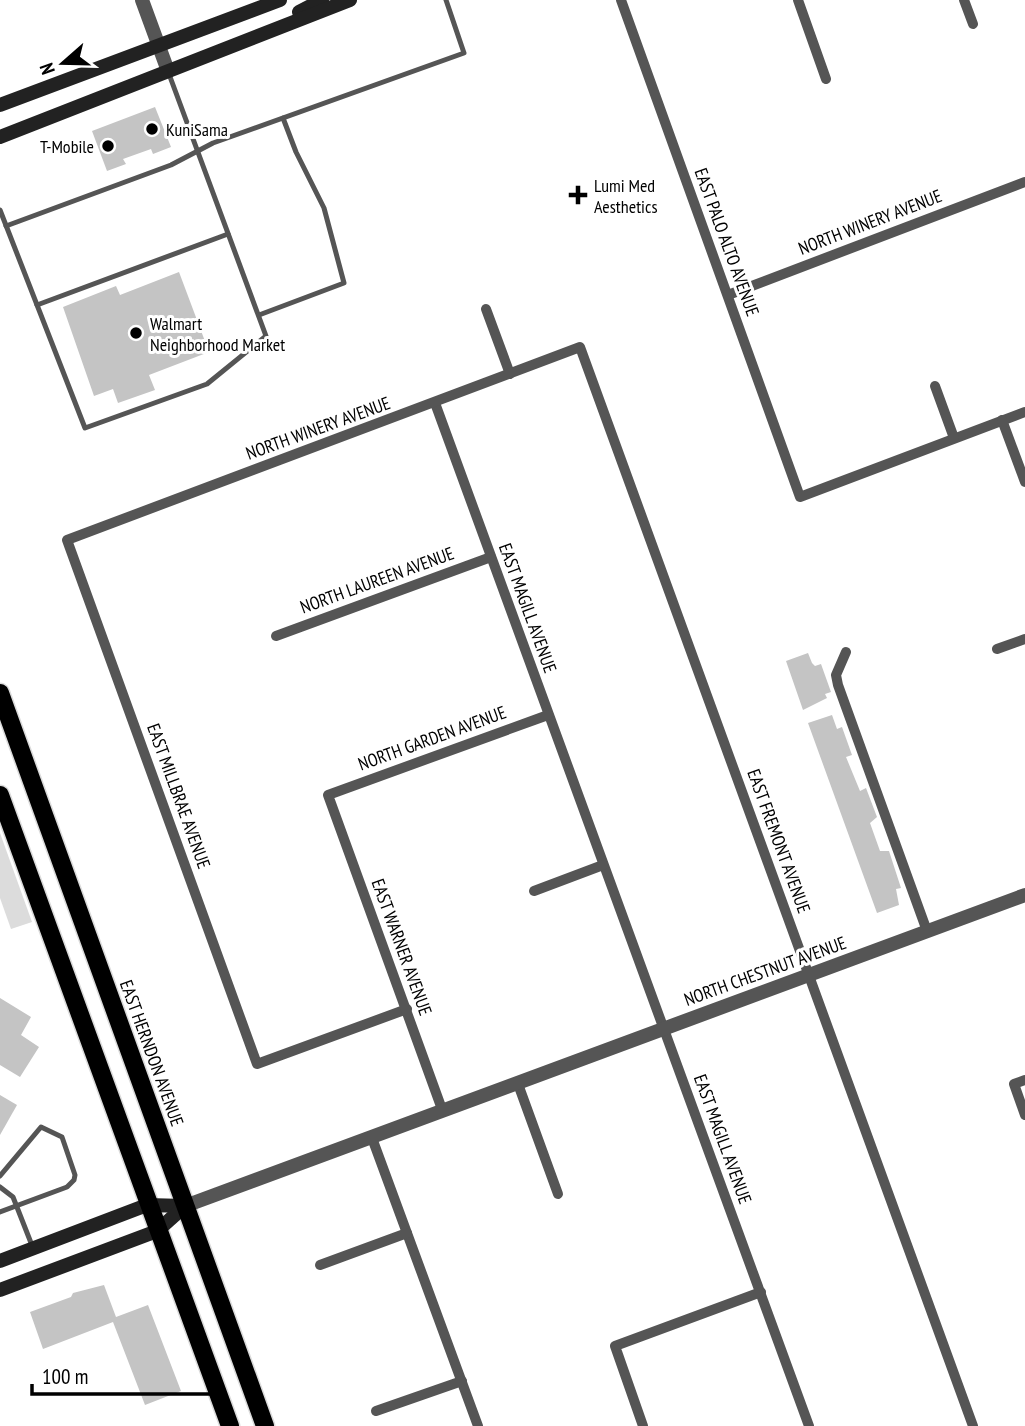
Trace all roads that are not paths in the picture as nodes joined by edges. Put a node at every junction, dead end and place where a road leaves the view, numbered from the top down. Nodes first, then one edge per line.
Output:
1 (143, 0) edge
2 (280, 0) edge
3 (322, 0) edge
4 (350, 0) edge
5 (446, 0) edge
6 (621, 0) edge
7 (798, 0) edge
8 (964, 0) edge
9 (973, 24) dead end
10 (255, 37) junction
11 (158, 47) junction
12 (167, 71) junction
13 (826, 79) dead end
14 (1, 102) edge
15 (284, 118) junction
16 (0, 137) edge
17 (197, 151) junction
18 (1025, 182) edge
19 (0, 210) edge
20 (6, 226) junction
21 (228, 234) junction
22 (728, 295) junction
23 (37, 304) junction
24 (486, 309) dead end
25 (258, 315) junction
26 (580, 347) joint
27 (510, 374) junction
28 (934, 386) dead end
29 (435, 402) junction
30 (1025, 412) edge
31 (1002, 421) junction
32 (954, 438) junction
33 (1025, 482) edge
34 (67, 540) joint
35 (491, 557) junction
36 (276, 636) dead end
37 (1025, 639) edge
38 (998, 649) dead end
39 (846, 652) dead end
40 (0, 693) edge
41 (548, 715) junction
42 (328, 794) joint
43 (0, 795) edge
44 (603, 865) junction
45 (534, 891) dead end
46 (1025, 895) edge
47 (927, 931) junction
48 (809, 975) junction
49 (407, 1009) junction
50 (664, 1030) junction
51 (1019, 1082) edge
52 (518, 1084) junction
53 (443, 1112) junction
54 (1025, 1115) edge
55 (372, 1138) junction
56 (0, 1176) edge
57 (0, 1187) edge
58 (558, 1194) dead end
59 (17, 1206) junction
60 (148, 1206) junction
61 (185, 1206) junction
62 (0, 1212) edge
63 (157, 1231) junction
64 (407, 1233) junction
65 (33, 1248) junction
66 (0, 1261) edge
67 (320, 1265) dead end
68 (0, 1290) edge
69 (761, 1292) junction
70 (462, 1381) junction
71 (376, 1411) dead end
72 (229, 1426) edge
73 (265, 1426) edge
74 (478, 1426) edge
75 (643, 1426) edge
76 (809, 1426) edge
77 (973, 1426) edge

1 - 11 street
2 - 11 main road
3 - 10 main road
4 - 10 main road
5 - 15 lane
6 - 22 street, EAST PALO ALTO AVENUE
7 - 13 street
8 - 9 street
10 - 12 main road
11 - 12 street
11 - 14 main road
12 - 16 main road
12 - 17 lane
15 - 17 lane
15 - 25 lane
17 - 20 lane
17 - 21 lane
18 - 22 street, NORTH WINERY AVENUE
19 - 20 lane
20 - 23 lane
21 - 23 lane
21 - 25 lane
22 - 32 street, EAST PALO ALTO AVENUE
23 - 25 lane
24 - 27 street
26 - 27 street, NORTH WINERY AVENUE
26 - 48 street, EAST FREMONT AVENUE
27 - 29 street, NORTH WINERY AVENUE
28 - 32 street
29 - 34 street, NORTH WINERY AVENUE
29 - 35 street, EAST MAGILL AVENUE
30 - 31 street
31 - 32 street
31 - 33 street
34 - 49 street, EAST MILLBRAE AVENUE
35 - 36 street, NORTH LAUREEN AVENUE
35 - 41 street, EAST MAGILL AVENUE
37 - 38 street
39 - 47 street
40 - 61 main road, EAST HERNDON AVENUE
41 - 42 street, NORTH GARDEN AVENUE
41 - 44 street, EAST MAGILL AVENUE
42 - 49 street, EAST WARNER AVENUE
43 - 60 main road
44 - 45 street
44 - 50 street, EAST MAGILL AVENUE
46 - 47 street, NORTH CHESTNUT AVENUE
47 - 48 street, NORTH CHESTNUT AVENUE
48 - 50 street, NORTH CHESTNUT AVENUE
48 - 77 street, EAST FREMONT AVENUE
49 - 53 street, EAST WARNER AVENUE
50 - 52 street, NORTH CHESTNUT AVENUE
50 - 69 street, EAST MAGILL AVENUE
51 - 54 street
52 - 53 street, NORTH CHESTNUT AVENUE
52 - 58 street
53 - 55 street, NORTH CHESTNUT AVENUE
55 - 61 street, NORTH CHESTNUT AVENUE
55 - 64 street
56 - 59 lane
57 - 59 lane
59 - 62 lane
59 - 65 lane
60 - 61 main road, NORTH CHESTNUT AVENUE
60 - 63 main road
60 - 65 main road, NORTH CHESTNUT AVENUE
61 - 63 main road, NORTH CHESTNUT AVENUE
61 - 73 main road, EAST HERNDON AVENUE
63 - 68 main road, NORTH CHESTNUT AVENUE
63 - 72 main road
64 - 67 street
64 - 70 street
65 - 66 main road, NORTH CHESTNUT AVENUE
69 - 75 street
69 - 76 street, EAST MAGILL AVENUE
70 - 71 street
70 - 74 street

